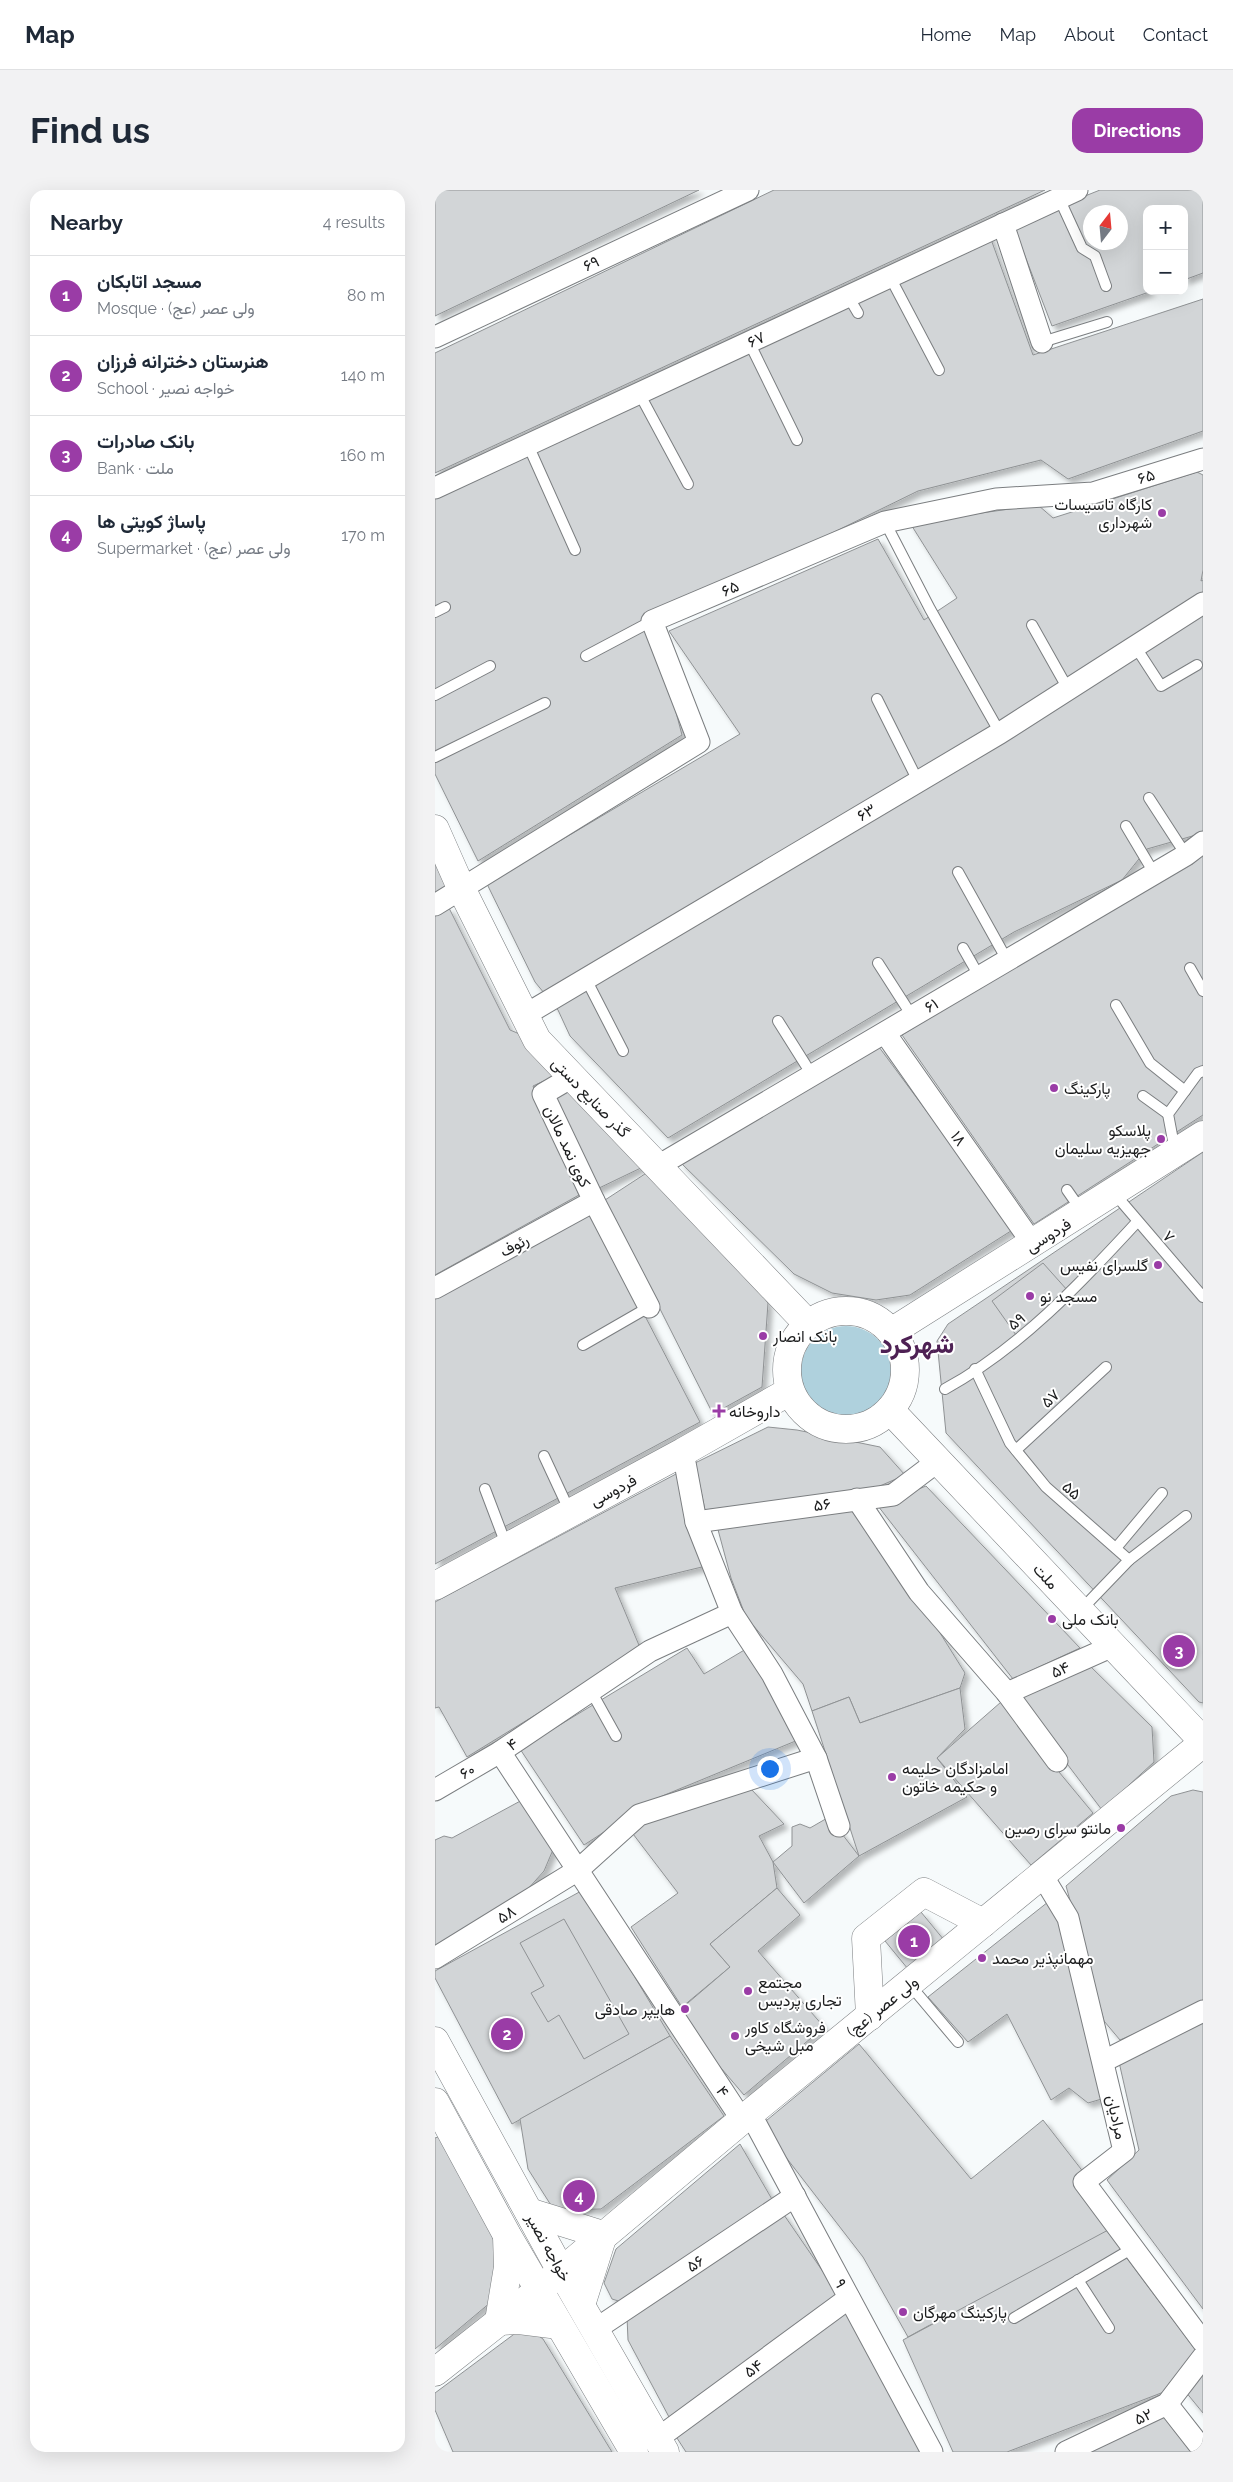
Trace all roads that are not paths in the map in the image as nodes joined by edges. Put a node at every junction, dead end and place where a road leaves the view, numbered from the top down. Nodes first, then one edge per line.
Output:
1 (748, 190) edge
2 (1068, 194) edge
3 (1003, 224) junction
4 (890, 277) junction
5 (1106, 286) dead end
6 (1107, 322) dead end
7 (435, 337) edge
8 (749, 342) junction
9 (1042, 342) joint
10 (939, 370) dead end
11 (639, 393) junction
12 (797, 440) dead end
13 (528, 445) junction
14 (1203, 459) edge
15 (688, 484) dead end
16 (435, 488) edge
17 (885, 522) junction
18 (575, 550) dead end
19 (1203, 602) edge
20 (445, 607) dead end
21 (435, 612) edge
22 (652, 621) junction
23 (1032, 625) dead end
24 (1135, 646) junction
25 (586, 656) dead end
26 (1197, 665) dead end
27 (490, 666) dead end
28 (1068, 689) junction
29 (435, 695) edge
30 (877, 699) dead end
31 (545, 703) dead end
32 (1000, 733) junction
33 (435, 757) edge
34 (918, 780) junction
35 (1149, 798) dead end
36 (1126, 826) dead end
37 (435, 829) edge
38 (1203, 842) edge
39 (1186, 855) junction
40 (958, 872) dead end
41 (1154, 873) junction
42 (462, 890) junction
43 (435, 905) edge
44 (963, 948) dead end
45 (1007, 960) junction
46 (878, 963) dead end
47 (1190, 968) dead end
48 (979, 976) junction
49 (586, 979) junction
50 (1203, 991) edge
51 (1117, 1005) dead end
52 (525, 1015) junction
53 (912, 1016) junction
54 (777, 1021) dead end
55 (885, 1032) junction
56 (623, 1051) dead end
57 (1203, 1071) edge
58 (812, 1075) junction
59 (572, 1077) junction
60 (1185, 1091) junction
61 (1143, 1096) dead end
62 (1168, 1114) junction
63 (1203, 1136) edge
64 (1175, 1154) junction
65 (658, 1166) junction
66 (1067, 1190) dead end
67 (1114, 1193) junction
68 (594, 1201) junction
69 (1083, 1213) junction
70 (1137, 1222) junction
71 (1033, 1244) junction
72 (435, 1288) edge
73 (1203, 1297) edge
74 (649, 1307) joint
75 (808, 1324) junction
76 (891, 1332) junction
77 (583, 1345) dead end
78 (1106, 1367) dead end
79 (975, 1369) junction
80 (945, 1390) dead end
81 (790, 1392) junction
82 (890, 1410) junction
83 (1015, 1450) junction
84 (683, 1452) junction
85 (544, 1456) dead end
86 (938, 1461) junction
87 (485, 1489) dead end
88 (1162, 1494) dead end
89 (857, 1499) junction
90 (570, 1513) junction
91 (1187, 1516) dead end
92 (696, 1522) junction
93 (507, 1548) junction
94 (1116, 1548) junction
95 (1129, 1560) junction
96 (435, 1586) edge
97 (1080, 1611) junction
98 (732, 1613) junction
99 (1113, 1646) junction
100 (591, 1691) junction
101 (1007, 1693) junction
102 (616, 1736) dead end
103 (1203, 1742) edge
104 (500, 1752) junction
105 (816, 1758) junction
106 (1057, 1761) dead end
107 (435, 1790) edge
108 (839, 1826) dead end
109 (577, 1870) junction
110 (1042, 1875) junction
111 (983, 1923) junction
112 (435, 1958) edge
113 (909, 1984) junction
114 (1203, 2011) edge
115 (870, 2016) junction
116 (435, 2041) edge
117 (957, 2042) dead end
118 (1104, 2060) junction
119 (439, 2117) edge
120 (746, 2117) junction
121 (795, 2196) junction
122 (523, 2201) junction
123 (490, 2202) junction
124 (507, 2235) junction
125 (603, 2235) junction
126 (1133, 2248) junction
127 (561, 2271) junction
128 (1078, 2280) junction
129 (539, 2290) junction
130 (849, 2298) junction
131 (581, 2305) junction
132 (1014, 2318) dead end
133 (499, 2321) junction
134 (559, 2325) junction
135 (1109, 2328) dead end
136 (596, 2329) junction
137 (1203, 2342) edge
138 (1203, 2357) edge
139 (618, 2369) junction
140 (435, 2372) edge
141 (594, 2384) junction
142 (1167, 2404) junction
143 (661, 2445) edge
144 (1203, 2450) edge
145 (633, 2452) edge
146 (932, 2452) edge
147 (1068, 2452) edge

1 - 7 street, ۶۹
2 - 3 street, ۶۷
2 - 5 lane
3 - 4 street, ۶۷
3 - 9 street
4 - 8 street, ۶۷
4 - 10 lane
6 - 9 lane
8 - 11 street, ۶۷
8 - 12 lane
11 - 13 street, ۶۷
11 - 15 lane
13 - 16 street, ۶۷
13 - 18 lane
14 - 17 street, ۶۵
17 - 22 street, ۶۵
17 - 32 lane
19 - 24 street, ۶۳
20 - 21 lane
22 - 25 lane
22 - 42 street
23 - 28 lane
24 - 26 lane
24 - 28 street, ۶۳
27 - 29 lane
28 - 32 street, ۶۳
30 - 34 lane
31 - 33 lane
32 - 34 street, ۶۳
34 - 49 street, ۶۳
35 - 39 lane
36 - 41 lane
37 - 42 main road, گذر صنایع دستی
38 - 39 street, ۶۱
39 - 41 street, ۶۱
40 - 45 lane
41 - 45 street, ۶۱
42 - 43 street
42 - 52 main road, گذر صنایع دستی
44 - 48 lane
45 - 48 street, ۶۱
46 - 53 lane
47 - 50 lane
48 - 53 street, ۶۱
49 - 52 street, ۶۳
49 - 56 lane
51 - 60 lane
52 - 59 main road, گذر صنایع دستی
53 - 55 street, ۶۱
54 - 58 lane
55 - 58 street, ۶۱
55 - 71 street, ۱۸
57 - 60 lane
58 - 65 street, ۶۱
59 - 65 main road, گذر صنایع دستی
59 - 68 street, کوی نمد مالان
60 - 62 lane
61 - 62 lane
62 - 64 lane
63 - 64 main road, فردوسی
64 - 67 main road, فردوسی
65 - 75 main road, گذر صنایع دستی
66 - 69 lane
67 - 69 main road, فردوسی
67 - 70 lane, ۷
68 - 72 street, رئوف
68 - 74 street
69 - 71 main road, فردوسی
70 - 73 lane, ۷
70 - 79 lane, ۵۹
71 - 76 main road, فردوسی
74 - 77 lane
75 - 76 main road
75 - 81 main road
76 - 82 main road
78 - 83 lane, ۵۷
79 - 80 lane, ۵۹
79 - 83 lane, ۵۵
81 - 82 main road
81 - 84 main road, فردوسی
82 - 86 main road, ملت
83 - 94 lane, ۵۵
84 - 90 main road, فردوسی
84 - 92 street
85 - 90 lane
86 - 89 street, ۵۶
86 - 97 main road, ملت
87 - 93 lane
88 - 94 lane
89 - 92 street, ۵۶
89 - 101 street
90 - 93 main road, فردوسی
91 - 95 lane
92 - 98 street
93 - 96 main road, فردوسی
94 - 95 lane, ۵۵
95 - 97 lane
97 - 99 main road, ملت
98 - 100 street, ۴
98 - 105 street
99 - 101 street, ۵۴
99 - 103 main road, ملت
100 - 102 lane
100 - 104 street, ۴
101 - 106 street
103 - 110 main road, ولی عصر (عج)
104 - 107 street, ۶۰
104 - 109 street, ۴
105 - 108 street
105 - 109 street, ۵۸
109 - 112 street, ۵۸
109 - 120 street, ۴
110 - 111 main road, ولی عصر (عج)
110 - 118 street, مرادیان
111 - 113 main road, ولی عصر (عج)
111 - 115 main road
113 - 115 main road, ولی عصر (عج)
113 - 117 lane
114 - 118 street
115 - 120 main road, ولی عصر (عج)
116 - 122 main road, خواجه نصیر
118 - 126 street, مرادیان
119 - 123 main road, خواجه نصیر
120 - 121 street, ۹
120 - 125 main road, ولی عصر (عج)
121 - 130 street, ۹
121 - 136 street, ۵۶
122 - 123 main road
122 - 125 main road
122 - 127 main road, خواجه نصیر
123 - 124 main road, خواجه نصیر
124 - 129 main road, خواجه نصیر
124 - 133 main road
125 - 127 main road, ولی عصر (عج)
125 - 131 main road
126 - 128 lane
126 - 137 street, مرادیان
127 - 129 main road, ولی عصر (عج)
127 - 131 main road, خواجه نصیر
128 - 132 lane
128 - 135 lane
129 - 133 main road, ولی عصر (عج)
129 - 134 main road, خواجه نصیر
130 - 143 street, ۵۴
130 - 146 street, ۹
131 - 136 main road, خواجه نصیر
133 - 134 main road
133 - 140 main road, ولی عصر (عج)
134 - 141 main road, خواجه نصیر
136 - 139 main road, خواجه نصیر
138 - 142 street, ۵۲
139 - 141 main road
139 - 143 main road, خواجه نصیر
141 - 145 main road, خواجه نصیر
142 - 144 street
142 - 147 street, ۵۲

